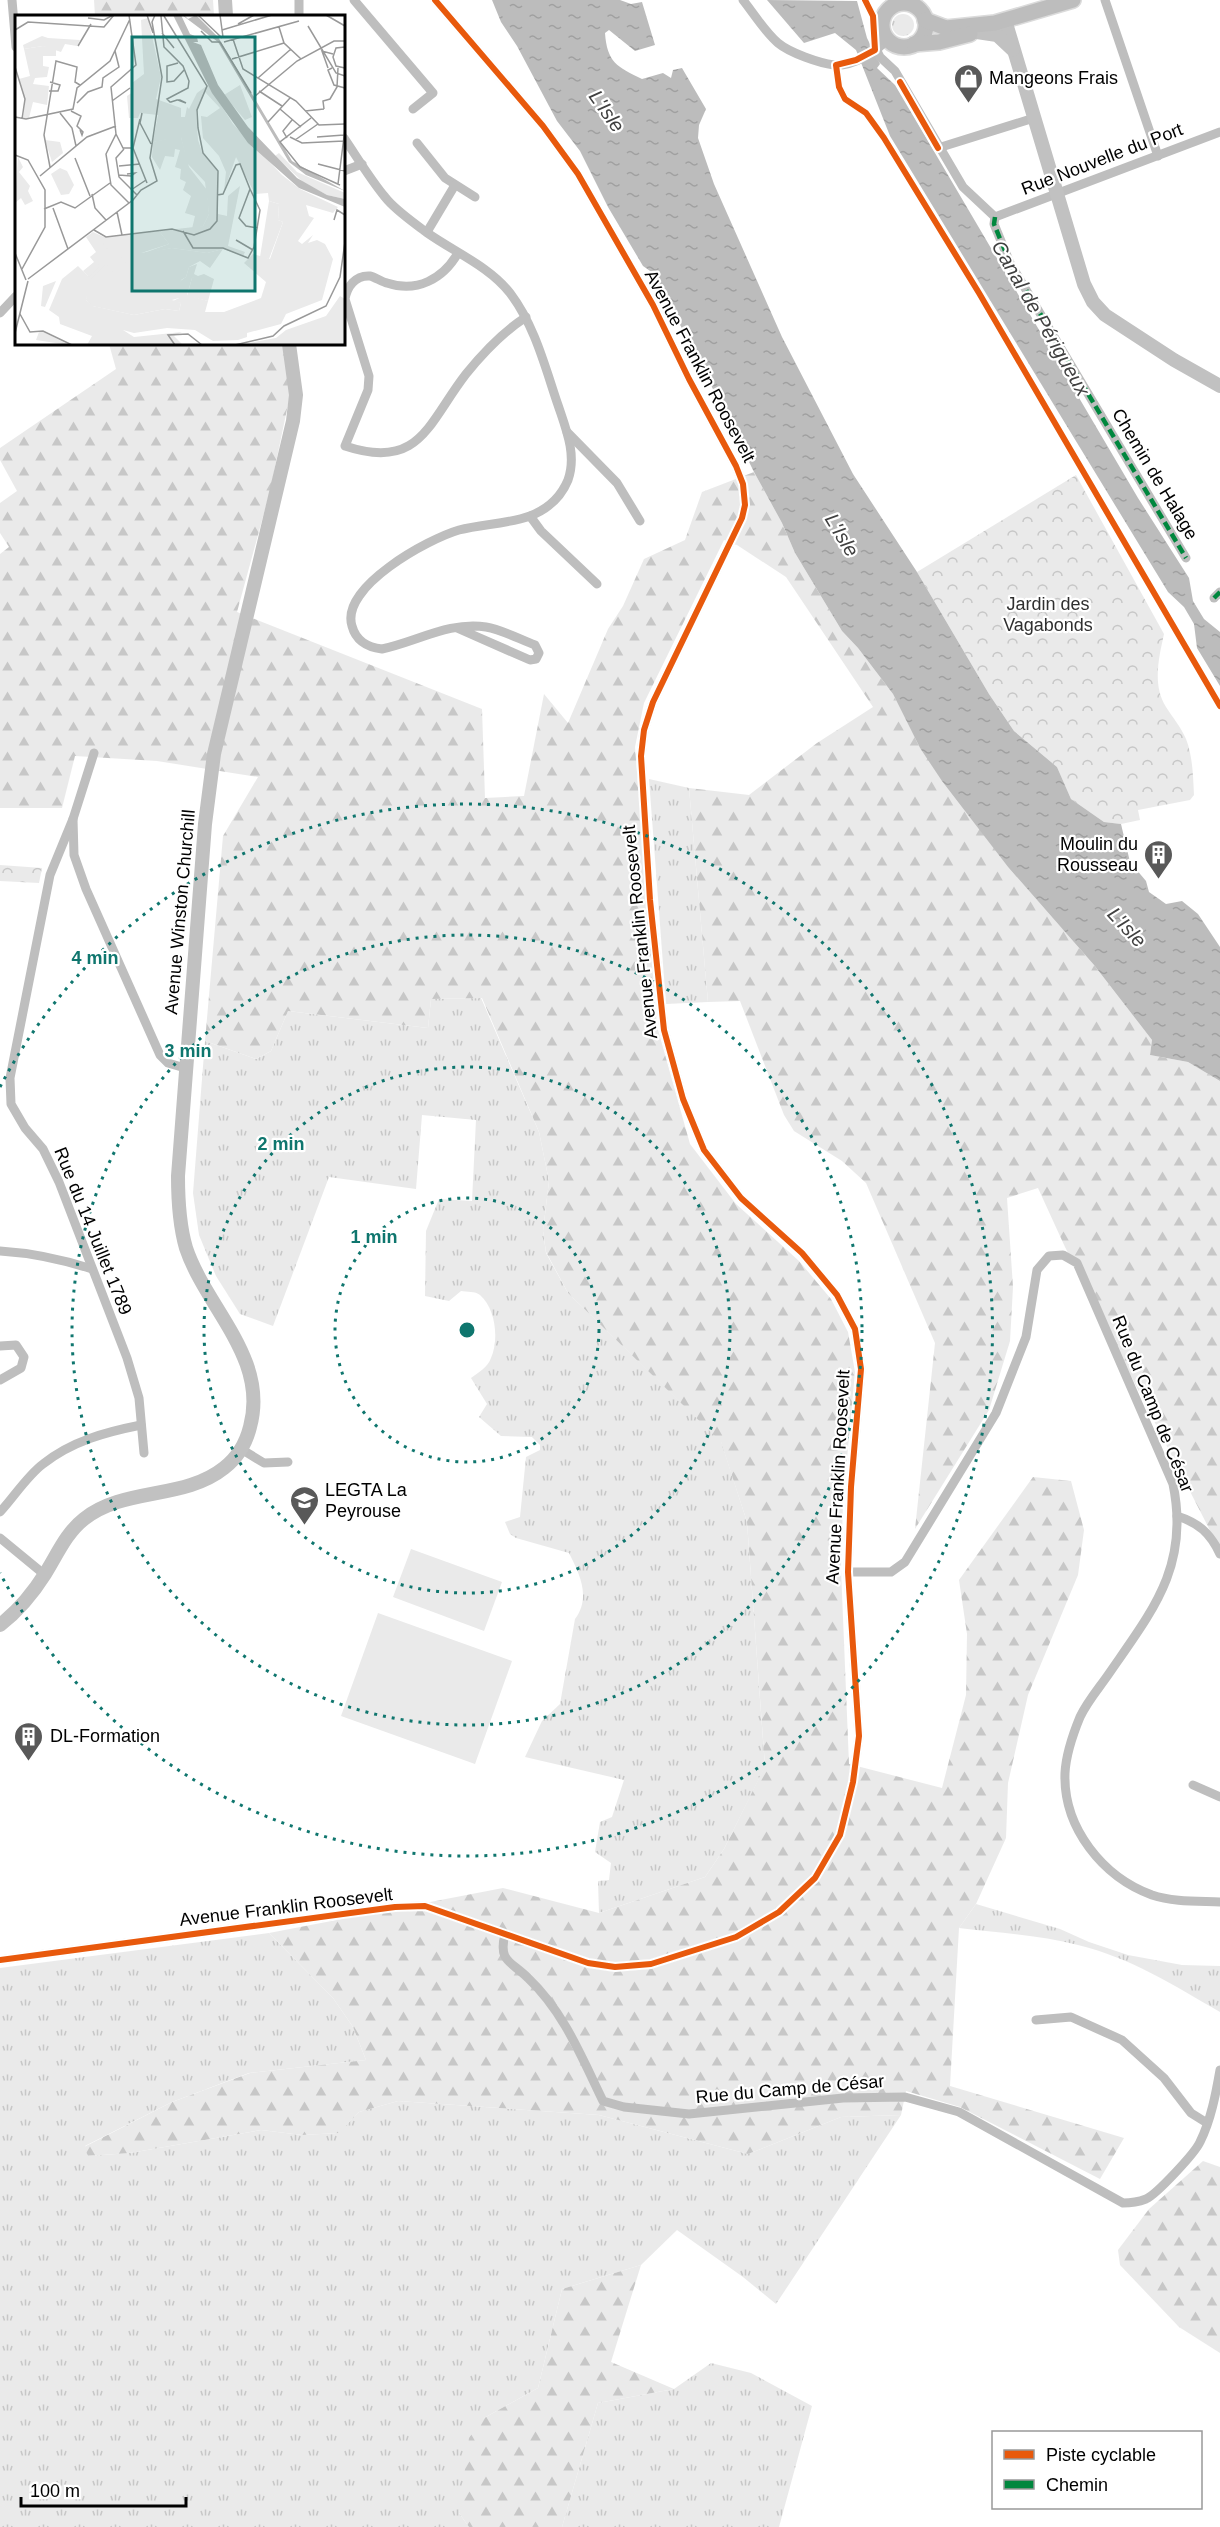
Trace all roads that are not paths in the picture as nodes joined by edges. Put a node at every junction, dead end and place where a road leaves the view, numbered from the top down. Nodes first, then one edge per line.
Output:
1 (12, 0) edge
2 (225, 0) edge
3 (354, 0) edge
4 (435, 0) edge
5 (743, 0) edge
6 (877, 0) edge
7 (1073, 0) edge
8 (1105, 0) edge
9 (900, 2) edge
10 (226, 15) edge
11 (883, 18) junction
12 (925, 20) junction
13 (1000, 22) junction
14 (976, 32) junction
15 (15, 35) edge
16 (915, 44) junction
17 (879, 46) junction
18 (1014, 51) junction
19 (413, 110) dead end
20 (1034, 118) junction
21 (1220, 132) edge
22 (345, 139) edge
23 (417, 142) dead end
24 (938, 148) junction
25 (1158, 156) junction
26 (362, 164) junction
27 (345, 171) edge
28 (454, 185) junction
29 (1057, 195) junction
30 (475, 197) dead end
31 (995, 218) junction
32 (427, 232) junction
33 (458, 253) junction
34 (15, 297) edge
35 (0, 313) edge
36 (526, 317) junction
37 (289, 345) edge
38 (1220, 386) edge
39 (567, 432) junction
40 (530, 516) junction
41 (640, 521) dead end
42 (1186, 558) dead end
43 (597, 584) dead end
44 (457, 628) junction
45 (94, 753) dead end
46 (73, 819) junction
47 (185, 1068) junction
48 (11, 1104) junction
49 (0, 1107) edge
50 (0, 1251) edge
51 (92, 1269) junction
52 (0, 1346) edge
53 (0, 1380) edge
54 (141, 1425) junction
55 (241, 1449) junction
56 (144, 1453) dead end
57 (288, 1462) dead end
58 (0, 1512) edge
59 (1177, 1516) junction
60 (0, 1538) edge
61 (1220, 1554) edge
62 (848, 1572) junction
63 (45, 1575) junction
64 (0, 1625) edge
65 (1193, 1785) dead end
66 (1220, 1797) edge
67 (1220, 1902) edge
68 (505, 1934) junction
69 (0, 1960) edge
70 (1036, 2020) dead end
71 (1220, 2070) edge
72 (1207, 2123) junction

1 - 15 street
2 - 10 main road
3 - 19 street
4 - 62 street, Avenue Franklin Roosevelt
5 - 17 street
6 - 11 main road
7 - 13 main road
8 - 25 street
9 - 11 main road
9 - 12 main road
11 - 17 main road
12 - 13 main road
12 - 16 main road
13 - 14 main road
13 - 18 main road
14 - 16 main road
14 - 18 main road
16 - 17 main road
17 - 24 street, Chemin de Halage
18 - 20 main road
20 - 24 street
20 - 29 main road
21 - 25 street, Rue Nouvelle du Port
22 - 26 street
23 - 28 street
24 - 31 street, Chemin de Halage
25 - 29 street, Rue Nouvelle du Port
26 - 27 street
26 - 32 street
28 - 30 street
28 - 32 street
29 - 31 street, Rue Nouvelle du Port
29 - 38 main road
31 - 42 street, Chemin de Halage
32 - 33 street
33 - 36 street
33 - 36 street
34 - 35 street
36 - 39 street
37 - 47 main road, Avenue Winston Churchill
39 - 40 street
39 - 41 street
40 - 43 street
40 - 44 street
44 - 44 street
45 - 46 street
46 - 47 street
46 - 48 street
47 - 55 main road, Avenue Winston Churchill
48 - 49 street
48 - 51 street, Rue du 14 Juillet 1789
50 - 51 street
51 - 54 street, Rue du 14 Juillet 1789
52 - 53 street
54 - 56 street, Rue du 14 Juillet 1789
54 - 58 street
55 - 57 street
55 - 63 main road, Avenue Winston Churchill
59 - 61 street
59 - 62 street, Rue du Camp de César
59 - 67 street, Rue du Camp de César
60 - 63 street
62 - 68 street, Avenue Franklin Roosevelt
63 - 64 main road, Avenue Winston Churchill
65 - 66 street
68 - 69 street, Avenue Franklin Roosevelt
68 - 72 street, Rue du Camp de César
70 - 72 street
71 - 72 street, Rue du Camp de César

